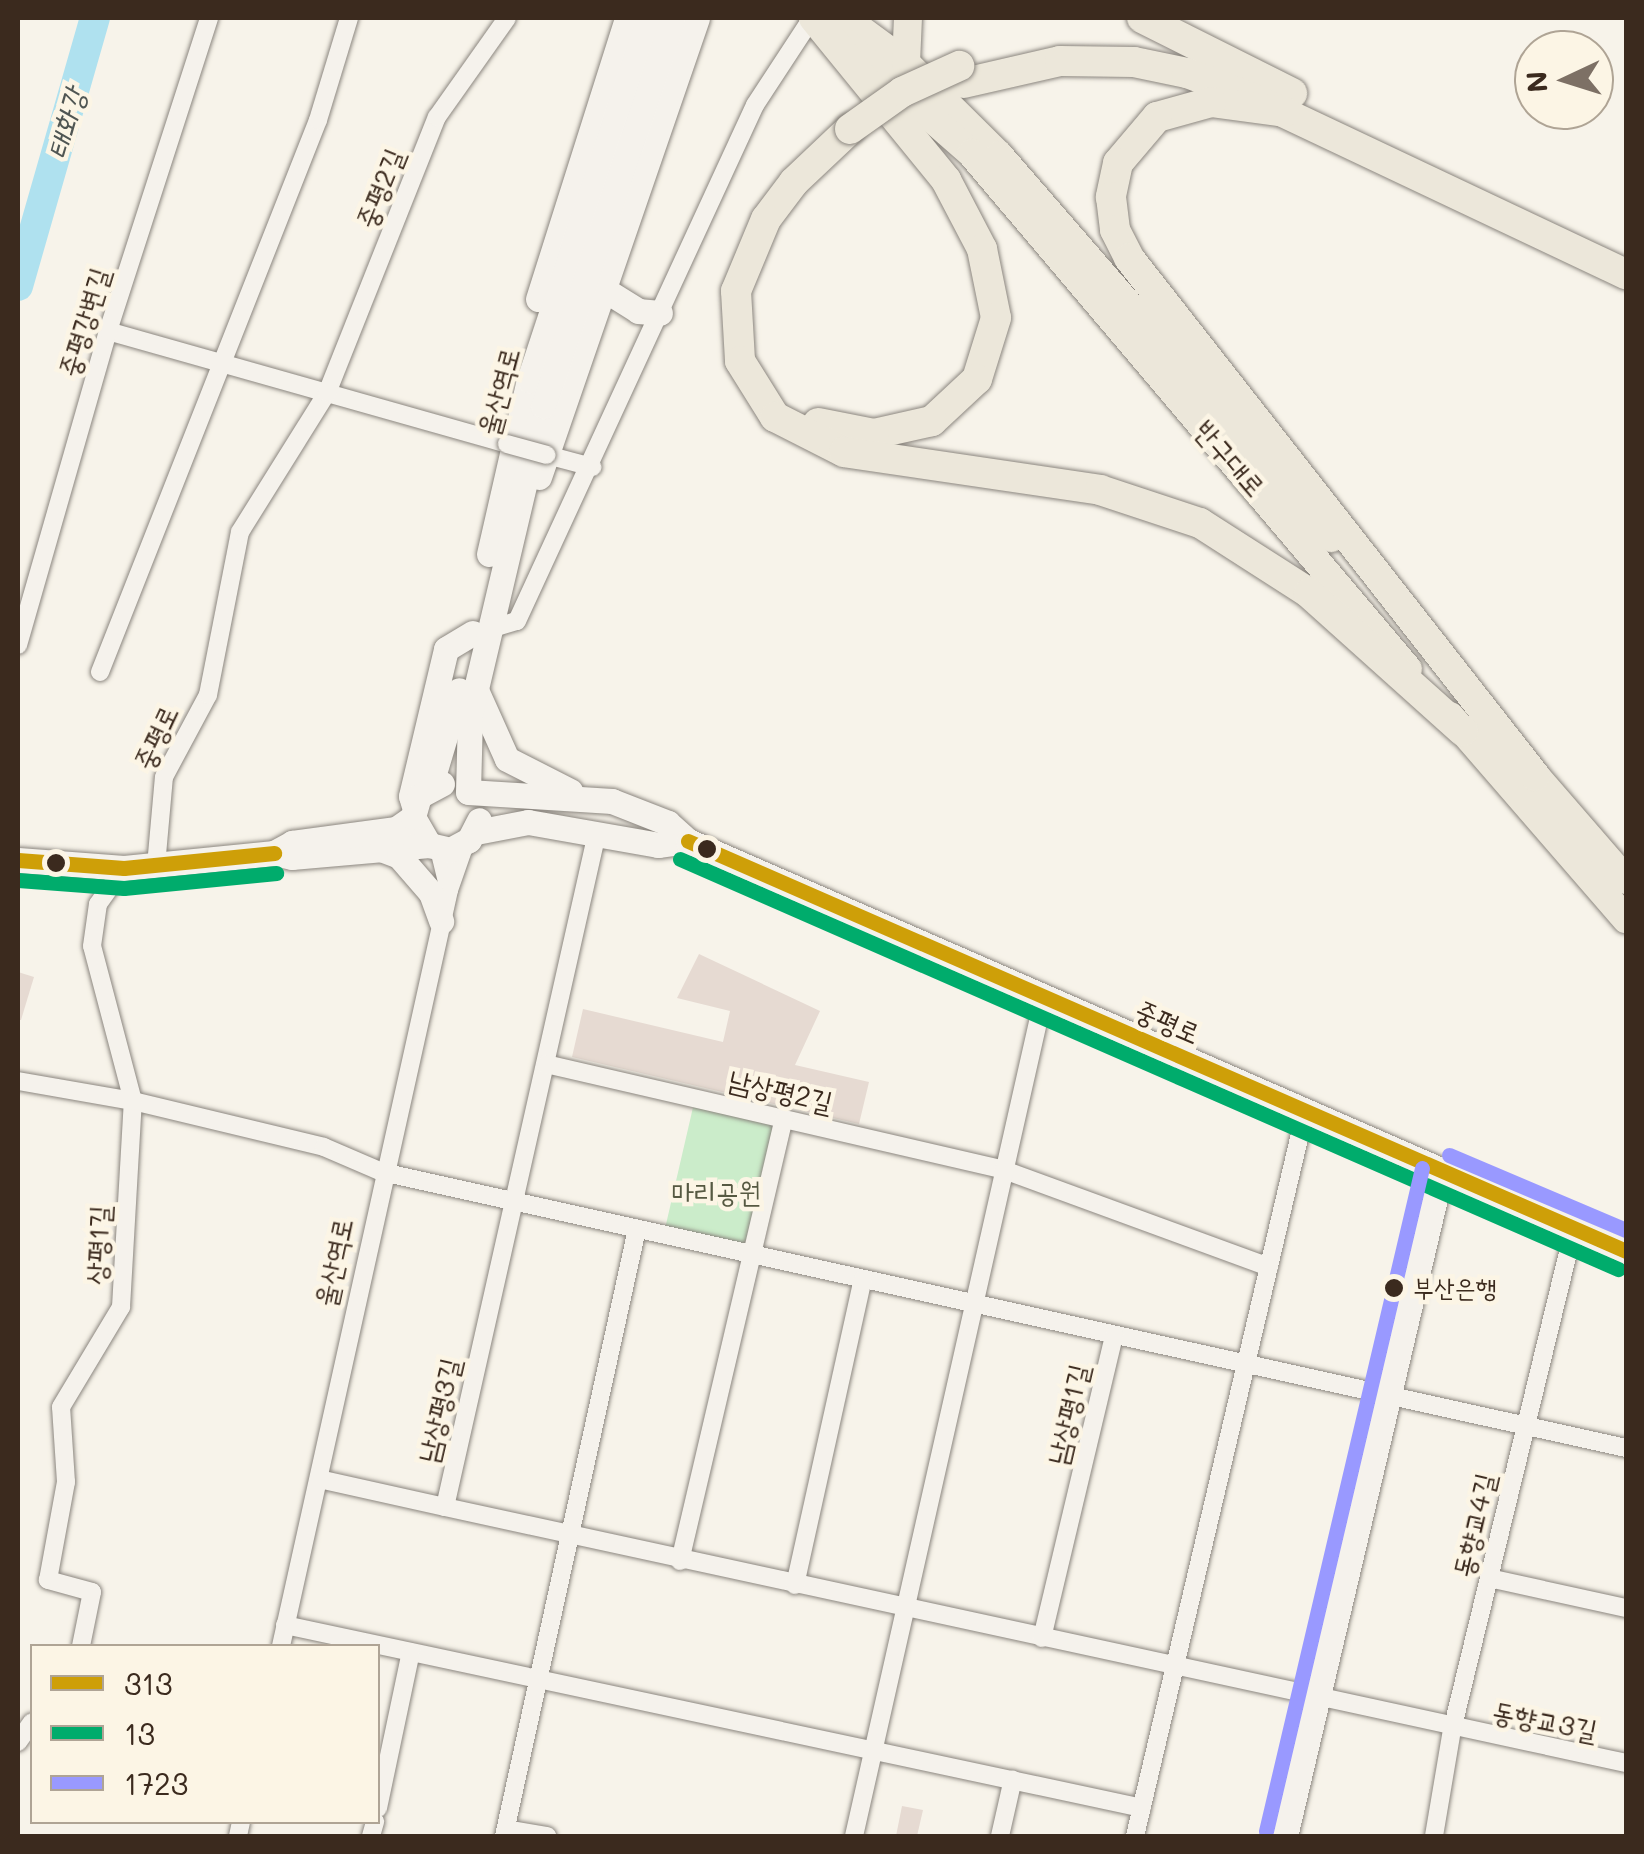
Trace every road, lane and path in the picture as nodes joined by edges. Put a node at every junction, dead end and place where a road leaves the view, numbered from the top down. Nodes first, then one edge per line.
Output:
1 (209, 18) edge
2 (349, 18) edge
3 (507, 18) edge
4 (627, 18) edge
5 (649, 18) edge
6 (673, 18) edge
7 (696, 18) edge
8 (813, 18) edge
9 (846, 18) edge
10 (908, 18) edge
11 (1142, 18) edge
12 (906, 63) junction
13 (961, 74) junction
14 (1253, 74) junction
15 (1285, 112) junction
16 (855, 135) junction
17 (1626, 258) edge
18 (1626, 274) edge
19 (605, 290) junction
20 (660, 313) junction
21 (108, 331) junction
22 (222, 363) junction
23 (327, 392) junction
24 (503, 442) junction
25 (548, 455) junction
26 (592, 468) junction
27 (501, 538) junction
28 (481, 631) junction
29 (18, 646) edge
30 (100, 672) dead end
31 (476, 689) junction
32 (208, 695) joint
33 (1463, 731) junction
34 (1535, 776) junction
35 (468, 792) junction
36 (584, 796) junction
37 (419, 804) junction
38 (597, 832) junction
39 (688, 841) junction
40 (452, 842) junction
41 (381, 849) junction
42 (274, 853) junction
43 (18, 860) edge
44 (156, 866) junction
45 (124, 868) junction
46 (1626, 880) edge
47 (1626, 919) edge
48 (441, 920) junction
49 (1043, 1000) junction
50 (546, 1064) junction
51 (18, 1081) edge
52 (133, 1101) junction
53 (1305, 1113) junction
54 (784, 1119) junction
55 (1004, 1170) junction
56 (382, 1172) junction
57 (1442, 1172) junction
58 (514, 1202) junction
59 (1574, 1228) junction
60 (637, 1229) junction
61 (1626, 1251) edge
62 (752, 1254) junction
63 (1269, 1266) junction
64 (862, 1279) junction
65 (974, 1304) junction
66 (1114, 1335) junction
67 (1246, 1364) junction
68 (1389, 1396) junction
69 (1525, 1426) junction
70 (1626, 1448) edge
71 (318, 1478) junction
72 (445, 1507) junction
73 (568, 1537) junction
74 (680, 1561) junction
75 (1489, 1578) junction
76 (795, 1586) junction
77 (1626, 1608) edge
78 (905, 1609) junction
79 (286, 1625) junction
80 (1042, 1638) junction
81 (81, 1644) edge
82 (281, 1644) edge
83 (374, 1644) edge
84 (380, 1645) edge
85 (411, 1652) junction
86 (1175, 1666) junction
87 (538, 1679) junction
88 (1318, 1697) junction
89 (1452, 1730) junction
90 (873, 1750) junction
91 (1626, 1764) edge
92 (1012, 1780) junction
93 (380, 1799) edge
94 (1142, 1808) junction
95 (505, 1833) edge
96 (547, 1836) edge
97 (854, 1836) edge
98 (1000, 1836) edge
99 (1136, 1836) edge
100 (1285, 1836) edge
101 (1434, 1836) edge

1 - 21 street, 중평강변길
2 - 22 street
3 - 23 street, 중평2길
4 - 24 main road
5 - 27 main road, 울산역로
6 - 27 main road, 울산역로
7 - 19 main road
8 - 16 highway
8 - 20 street
8 - 33 main road, 반구대로
9 - 12 main road, 반구대로
10 - 12 main road
11 - 14 highway
12 - 34 main road, 반구대로
13 - 14 highway
13 - 15 highway
13 - 16 highway
14 - 17 highway
15 - 18 highway
15 - 34 highway
16 - 33 highway
19 - 20 main road
19 - 25 main road
20 - 26 street
21 - 22 street
21 - 29 street, 중평강변길
22 - 23 street
22 - 30 street
23 - 24 street
23 - 32 street, 중평2길
24 - 25 street, bridge
24 - 27 main road
25 - 26 street
25 - 27 main road
26 - 28 street
27 - 28 main road, 울산역로
28 - 31 main road, 울산역로
28 - 37 main road, 울산역로
31 - 35 main road, 울산역로
31 - 36 main road
32 - 44 street, 중평로
33 - 47 main road, 반구대로
34 - 46 main road, 반구대로
35 - 36 main road
35 - 37 main road
35 - 40 main road, 울산역로
36 - 39 main road, 중평로
37 - 40 main road
37 - 42 main road
38 - 39 main road
38 - 40 main road
38 - 50 street, 남상평3길
39 - 49 main road, 중평로
40 - 41 main road
40 - 48 street, 울산역로
41 - 42 main road
41 - 48 main road
42 - 44 main road
43 - 45 main road
44 - 45 main road
45 - 52 street, 상평1길
48 - 56 street, 울산역로
49 - 53 main road, 중평로
49 - 55 street
50 - 54 street, 남상평2길
50 - 58 street, 남상평3길
51 - 52 street
52 - 56 street
52 - 81 street, 상평1길
53 - 57 main road, 중평로
53 - 63 street
54 - 55 street, 남상평2길
54 - 62 street
55 - 63 street
55 - 65 street
56 - 58 street
56 - 71 street, 울산역로
57 - 59 main road, 중평로
57 - 68 main road
58 - 60 street
58 - 72 street, 남상평3길
59 - 61 main road, 중평로
59 - 69 street, 동향교4길
60 - 62 street
60 - 73 street
62 - 64 street
62 - 74 street
63 - 67 street
64 - 65 street
64 - 76 street
65 - 66 street
65 - 78 street
66 - 67 street, 남상평1길
66 - 80 street, 남상평1길
67 - 68 street, 남상평1길
67 - 86 street
68 - 69 street, 남상평1길
68 - 88 main road
69 - 70 street
69 - 75 street, 동향교4길
71 - 72 street
71 - 79 street, 울산역로
72 - 73 street
73 - 74 street
73 - 87 street
74 - 76 street
75 - 77 street
75 - 89 street, 동향교4길
76 - 78 street
78 - 80 street
78 - 90 street
79 - 82 street, 울산역로
79 - 83 street
80 - 86 street
84 - 85 street
85 - 87 street
85 - 93 street
86 - 88 street, 동향교3길
86 - 94 street
87 - 90 street
87 - 95 street
88 - 89 street, 동향교3길
88 - 100 main road
89 - 91 street, 동향교3길
89 - 101 street, 동향교4길
90 - 92 street
90 - 97 street
92 - 94 street
92 - 98 street
94 - 99 street
95 - 96 street

